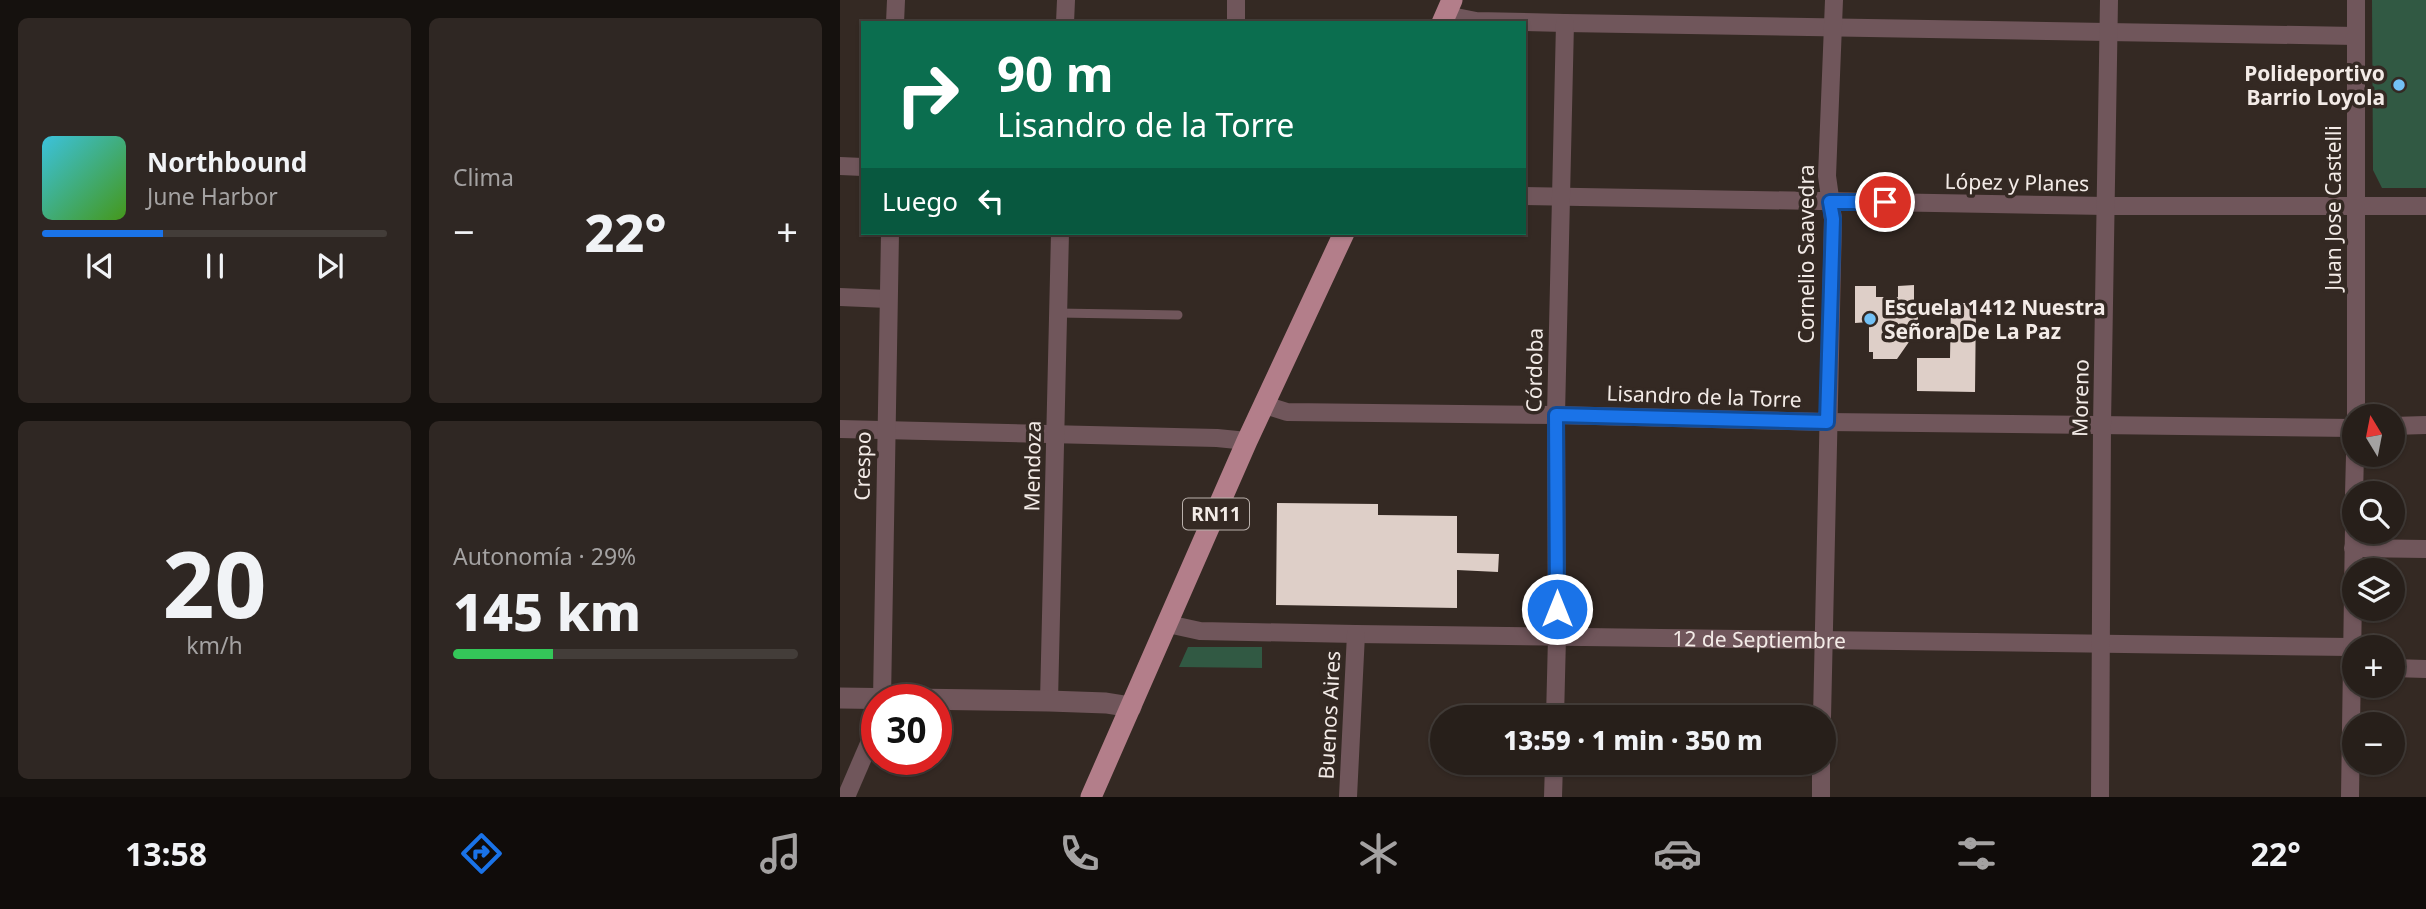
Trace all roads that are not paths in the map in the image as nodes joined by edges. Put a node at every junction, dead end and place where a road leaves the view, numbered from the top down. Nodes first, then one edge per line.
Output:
1 (896, 0) edge
2 (1066, 0) edge
3 (1236, 0) edge
4 (1834, 0) edge
5 (2109, 0) edge
6 (2356, 0) edge
7 (1446, 12) edge
8 (895, 21) edge
9 (1065, 21) edge
10 (1236, 21) edge
11 (1476, 21) edge
12 (1526, 22) edge
13 (1565, 23) junction
14 (1833, 28) junction
15 (2109, 33) junction
16 (2356, 37) junction
17 (840, 166) edge
18 (861, 167) edge
19 (1526, 196) edge
20 (1559, 197) junction
21 (1830, 202) junction
22 (2106, 206) junction
23 (2356, 206) junction
24 (2426, 206) edge
25 (890, 235) edge
26 (1060, 235) edge
27 (1343, 235) edge
28 (840, 298) edge
29 (888, 299) junction
30 (1058, 313) junction
31 (1178, 315) dead end
32 (2356, 404) edge
33 (1265, 405) junction
34 (1556, 415) junction
35 (1827, 422) junction
36 (2102, 425) junction
37 (2426, 425) edge
38 (2405, 426) edge
39 (2342, 428) edge
40 (840, 429) edge
41 (885, 430) junction
42 (1055, 434) junction
43 (1247, 441) junction
44 (2353, 544) edge
45 (2353, 548) junction
46 (2426, 549) edge
47 (1168, 624) junction
48 (1356, 634) junction
49 (2351, 635) edge
50 (1557, 637) junction
51 (1823, 641) junction
52 (2100, 643) junction
53 (2342, 648) edge
54 (2405, 668) edge
55 (2426, 669) edge
56 (882, 684) edge
57 (840, 698) edge
58 (2352, 698) edge
59 (861, 699) edge
60 (952, 700) edge
61 (1049, 701) junction
62 (1555, 705) edge
63 (1822, 705) edge
64 (1131, 707) junction
65 (861, 762) edge
66 (1553, 775) edge
67 (1821, 775) edge
68 (846, 797) edge
69 (1091, 797) edge
70 (1348, 797) edge
71 (1553, 797) edge
72 (1821, 797) edge
73 (2100, 797) edge
74 (2350, 797) edge

1 - 8 street
2 - 9 street
3 - 10 street
4 - 14 street, Cornelio Saavedra
5 - 15 street, Moreno
6 - 16 street, Juan Jose Castelli
7 - 11 street
12 - 13 street
13 - 14 street
13 - 20 street, Córdoba
14 - 15 street
14 - 21 street, Cornelio Saavedra
15 - 16 street
15 - 22 street, Moreno
16 - 23 street, Juan Jose Castelli
17 - 18 street
19 - 20 street, López y Planes
20 - 21 street, López y Planes
20 - 34 street, Córdoba
21 - 22 street, López y Planes
21 - 35 street, Cornelio Saavedra
22 - 23 street, López y Planes
22 - 36 street, Moreno
23 - 24 street, López y Planes
23 - 32 street, Juan Jose Castelli
25 - 29 street, Crespo
26 - 30 street, Mendoza
27 - 33 main road, RN11
28 - 29 street
29 - 41 street, Crespo
30 - 31 lane
30 - 42 street, Mendoza
33 - 34 street, Lisandro de la Torre
33 - 43 main road, RN11
34 - 35 street, Lisandro de la Torre
34 - 50 street, Córdoba
35 - 36 street, Lisandro de la Torre
35 - 51 street, Cornelio Saavedra
36 - 39 street, Lisandro de la Torre
36 - 52 street, Moreno
37 - 38 street
40 - 41 street
41 - 42 street
41 - 56 street, Crespo
42 - 43 street
42 - 61 street, Mendoza
43 - 47 main road, RN11
44 - 45 street
45 - 46 street
45 - 49 street
47 - 48 street, 12 de Septiembre
47 - 64 main road, RN11
48 - 50 street, 12 de Septiembre
48 - 70 street, Buenos Aires
50 - 51 street, 12 de Septiembre
50 - 62 street, Córdoba
51 - 52 street, 12 de Septiembre
51 - 63 street, Cornelio Saavedra
52 - 53 street, 12 de Septiembre
52 - 73 street, Moreno
54 - 55 street
57 - 59 street
58 - 74 street
60 - 61 street
61 - 64 street
64 - 69 main road, RN11
65 - 68 street
66 - 71 street
67 - 72 street

